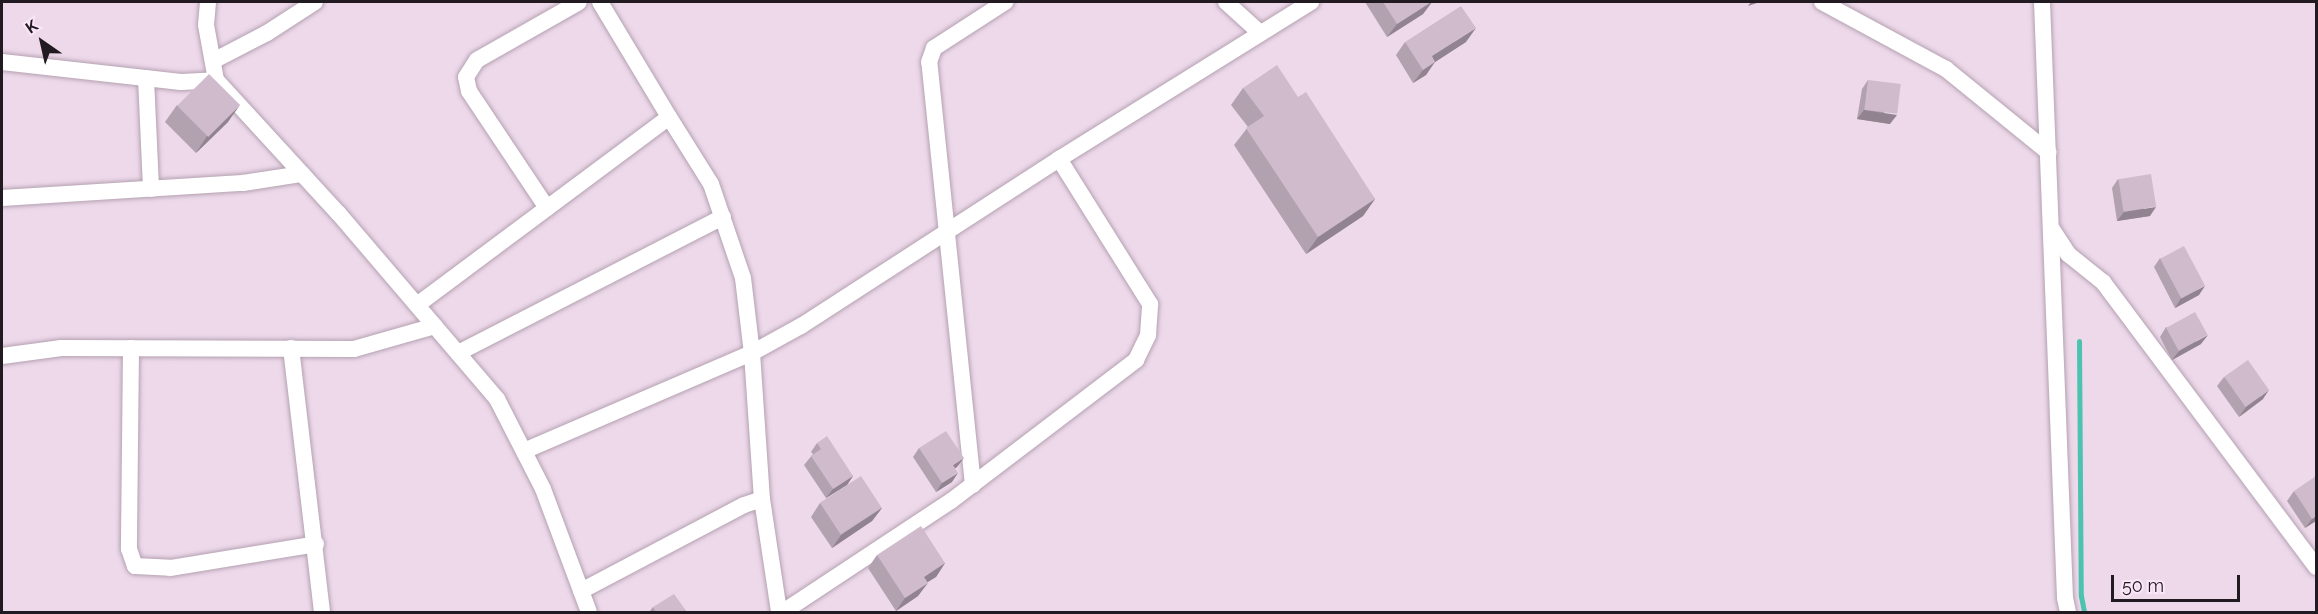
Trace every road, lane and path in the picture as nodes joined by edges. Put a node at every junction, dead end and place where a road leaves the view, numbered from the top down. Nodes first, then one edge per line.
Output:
1 (208, 2) edge
2 (315, 2) edge
3 (579, 2) edge
4 (600, 2) edge
5 (1005, 2) edge
6 (1226, 2) edge
7 (1311, 2) edge
8 (1822, 2) edge
9 (2042, 2) edge
10 (1259, 32) junction
11 (213, 61) junction
12 (2, 62) edge
13 (146, 78) junction
14 (216, 80) junction
15 (669, 117) junction
16 (2048, 152) junction
17 (1059, 159) junction
18 (302, 174) junction
19 (151, 189) junction
20 (2, 198) edge
21 (547, 208) junction
22 (723, 217) junction
23 (2051, 228) junction
24 (946, 233) junction
25 (417, 304) junction
26 (435, 326) junction
27 (131, 348) junction
28 (291, 348) junction
29 (458, 353) junction
30 (752, 353) junction
31 (2, 356) edge
32 (524, 451) junction
33 (973, 484) junction
34 (762, 499) junction
35 (316, 544) junction
36 (2316, 567) edge
37 (581, 591) junction
38 (322, 612) edge
39 (589, 612) edge
40 (781, 612) edge
41 (2068, 612) edge

1 - 11 street
2 - 11 street
3 - 21 street
4 - 15 street
5 - 24 street
6 - 10 street
7 - 10 street
8 - 16 street
9 - 16 street
10 - 17 street
11 - 14 street
12 - 13 street
13 - 14 street
13 - 19 street
14 - 18 street
15 - 21 street
15 - 22 street
16 - 23 street
17 - 24 street
17 - 33 street
18 - 19 street
18 - 25 street
19 - 20 street
21 - 25 street
22 - 29 street
22 - 30 street
23 - 36 street
23 - 41 street
24 - 30 street
24 - 33 street
25 - 26 street
26 - 28 street
26 - 29 street
27 - 28 street
27 - 31 street
27 - 35 street
28 - 35 street
29 - 32 street
30 - 32 street
30 - 34 street
32 - 37 street
33 - 40 street
34 - 37 street
34 - 40 street
35 - 38 street
37 - 39 street

